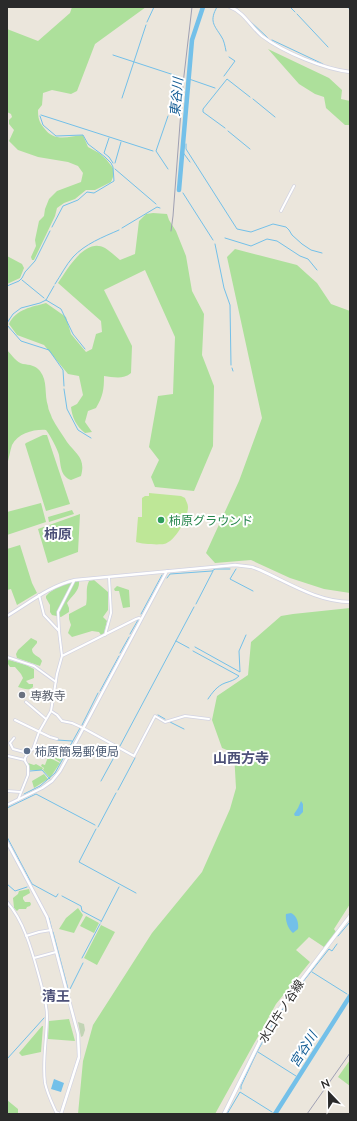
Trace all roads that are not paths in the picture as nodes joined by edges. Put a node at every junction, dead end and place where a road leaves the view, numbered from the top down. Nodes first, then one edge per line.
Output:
1 (230, 7) edge
2 (350, 72) edge
3 (294, 186) dead end
4 (280, 211) dead end
5 (167, 571) junction
6 (109, 576) junction
7 (75, 580) junction
8 (39, 595) junction
9 (350, 602) edge
10 (7, 616) edge
11 (141, 619) junction
12 (59, 631) junction
13 (105, 635) junction
14 (62, 656) junction
15 (7, 657) edge
16 (56, 682) junction
17 (26, 702) dead end
18 (52, 711) junction
19 (46, 719) junction
20 (15, 720) dead end
21 (209, 720) dead end
22 (83, 728) junction
23 (39, 732) junction
24 (14, 738) dead end
25 (57, 739) dead end
26 (7, 742) edge
27 (10, 743) junction
28 (28, 753) junction
29 (8, 756) dead end
30 (25, 760) junction
31 (7, 791) edge
32 (21, 792) junction
33 (17, 800) junction
34 (7, 805) edge
35 (7, 842) edge
36 (7, 902) edge
37 (350, 916) edge
38 (51, 930) junction
39 (26, 936) junction
40 (57, 952) junction
41 (34, 958) junction
42 (61, 1114) edge
43 (224, 1114) edge

1 - 2 street
3 - 4 street
5 - 6 street
5 - 9 street
5 - 11 street
6 - 7 street
6 - 13 street
7 - 8 street
7 - 12 street
8 - 10 street
8 - 12 street
11 - 13 street
11 - 22 street
12 - 14 street
13 - 14 street
14 - 16 street
15 - 16 street
16 - 18 street
17 - 19 street
18 - 19 street
18 - 22 street
19 - 23 street
20 - 23 street
21 - 22 street
22 - 33 street
23 - 25 street
23 - 28 street
24 - 27 street
26 - 27 street
27 - 28 street
28 - 30 street
29 - 30 street
30 - 32 street
31 - 32 street
32 - 33 street
33 - 34 street
35 - 38 street
36 - 39 street
37 - 43 main road, 水口牛ノ谷線
38 - 39 street
38 - 40 street
39 - 41 street
40 - 41 street
40 - 42 street
41 - 42 street

